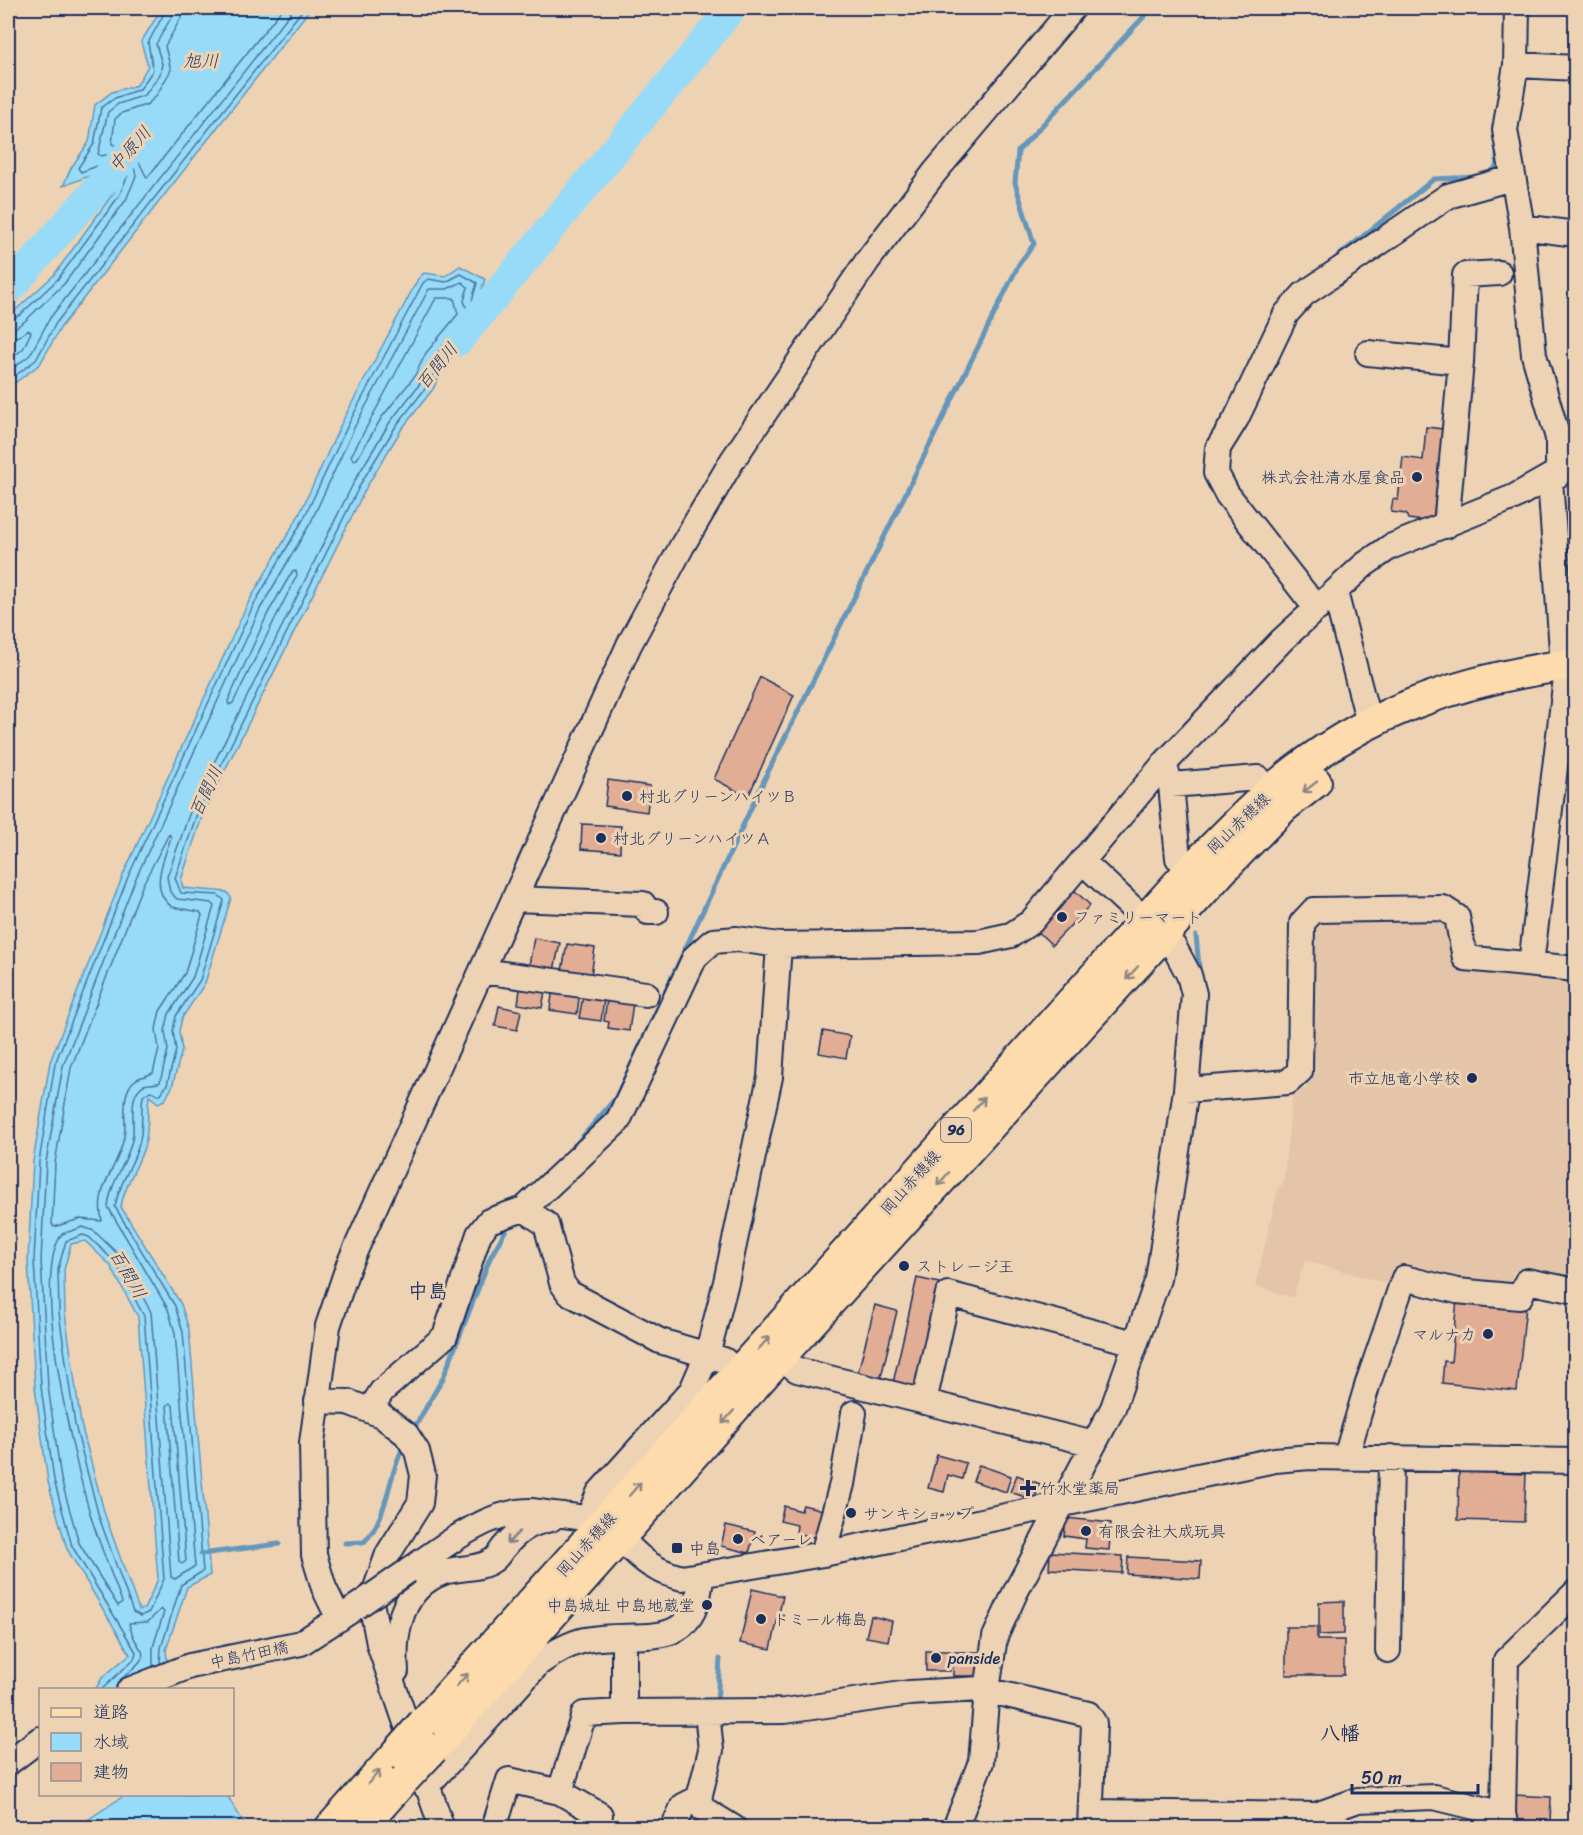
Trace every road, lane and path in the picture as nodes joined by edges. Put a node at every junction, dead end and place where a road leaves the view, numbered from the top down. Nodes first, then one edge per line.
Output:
1 (1073, 8) edge
2 (1517, 8) edge
3 (1516, 65) junction
4 (1575, 68) edge
5 (1512, 178) junction
6 (1522, 227) junction
7 (1575, 234) edge
8 (1499, 273) dead end
9 (1368, 353) dead end
10 (1461, 362) junction
11 (1561, 472) edge
12 (1446, 526) junction
13 (1335, 592) junction
14 (1317, 609) junction
15 (1570, 684) edge
16 (1369, 723) junction
17 (1174, 771) junction
18 (1258, 778) dead end
19 (1178, 858) dead end
20 (1082, 861) junction
21 (514, 899) junction
22 (656, 912) dead end
23 (1155, 928) junction
24 (779, 945) junction
25 (1531, 964) junction
26 (1575, 969) edge
27 (482, 970) junction
28 (646, 994) dead end
29 (1186, 1090) junction
30 (524, 1209) junction
31 (1575, 1292) edge
32 (1135, 1343) junction
33 (706, 1355) junction
34 (780, 1357) junction
35 (737, 1373) junction
36 (317, 1401) junction
37 (924, 1402) junction
38 (375, 1413) junction
39 (854, 1413) dead end
40 (1094, 1444) junction
41 (1346, 1457) junction
42 (1391, 1457) junction
43 (1575, 1461) edge
44 (1059, 1507) junction
45 (594, 1525) junction
46 (823, 1554) junction
47 (701, 1576) junction
48 (1575, 1592) edge
49 (347, 1613) junction
50 (624, 1637) junction
51 (1388, 1650) dead end
52 (132, 1688) edge
53 (987, 1690) junction
54 (399, 1703) junction
55 (624, 1712) junction
56 (707, 1713) junction
57 (39, 1740) edge
58 (8, 1763) edge
59 (409, 1773) junction
60 (560, 1792) junction
61 (699, 1798) junction
62 (359, 1819) edge
63 (1091, 1820) edge
64 (1505, 1821) edge
65 (330, 1827) edge
66 (442, 1827) edge
67 (494, 1827) edge
68 (596, 1827) edge
69 (673, 1827) edge
70 (734, 1827) edge
71 (956, 1827) edge

1 - 21 street
2 - 3 street
3 - 4 street
3 - 5 street
5 - 6 street
5 - 14 street
6 - 7 street
6 - 11 street
8 - 10 street
9 - 10 street
10 - 12 street
11 - 12 street
11 - 15 street
12 - 13 street
13 - 14 street
13 - 16 street
14 - 17 street
15 - 16 main road, 岡山赤穂線 / 96
15 -> 23 main road, 岡山赤穂線 / 96
15 - 25 street
16 - 23 main road, 岡山赤穂線 / 96
17 - 18 street
17 - 19 street
17 - 20 street
20 - 23 street
20 - 24 street
21 - 22 street
21 - 27 street
23 - 29 street
23 -> 34 main road, 岡山赤穂線 / 96
35 -> 23 main road, 岡山赤穂線 / 96
24 - 30 street
24 - 33 street
25 - 26 street
25 - 29 street
27 - 28 street
27 - 36 street
29 - 32 street
30 - 33 street
30 - 38 street
31 - 41 street
32 - 37 street
32 - 40 street
33 - 35 street
33 - 45 street
34 - 37 street
34 -> 45 main road, 岡山赤穂線 / 96
45 -> 35 main road, 岡山赤穂線 / 96
36 - 38 street
36 - 49 street
37 - 40 street
38 - 54 street
39 - 46 street
40 - 44 street
41 - 42 street
41 - 44 street
42 - 43 street
42 - 51 street
44 - 46 street
44 - 53 street
45 - 47 street
45 - 49 street, bridge
45 -> 54 street
45 - 59 main road, 岡山赤穂線 / 96, bridge
46 - 47 street
47 - 50 street
48 - 64 street
49 - 52 street, 中島竹田橋
50 - 55 street
50 - 59 street
53 - 56 street
53 - 63 street
53 - 71 street
54 - 59 street
55 - 56 street
55 - 60 street
56 - 61 street
57 - 58 street
59 - 62 main road, 岡山赤穂線 / 96
59 - 66 street
60 - 67 street
60 - 68 street
61 - 69 street
61 - 70 street
62 - 65 main road, 岡山赤穂線 / 96
63 - 64 street

